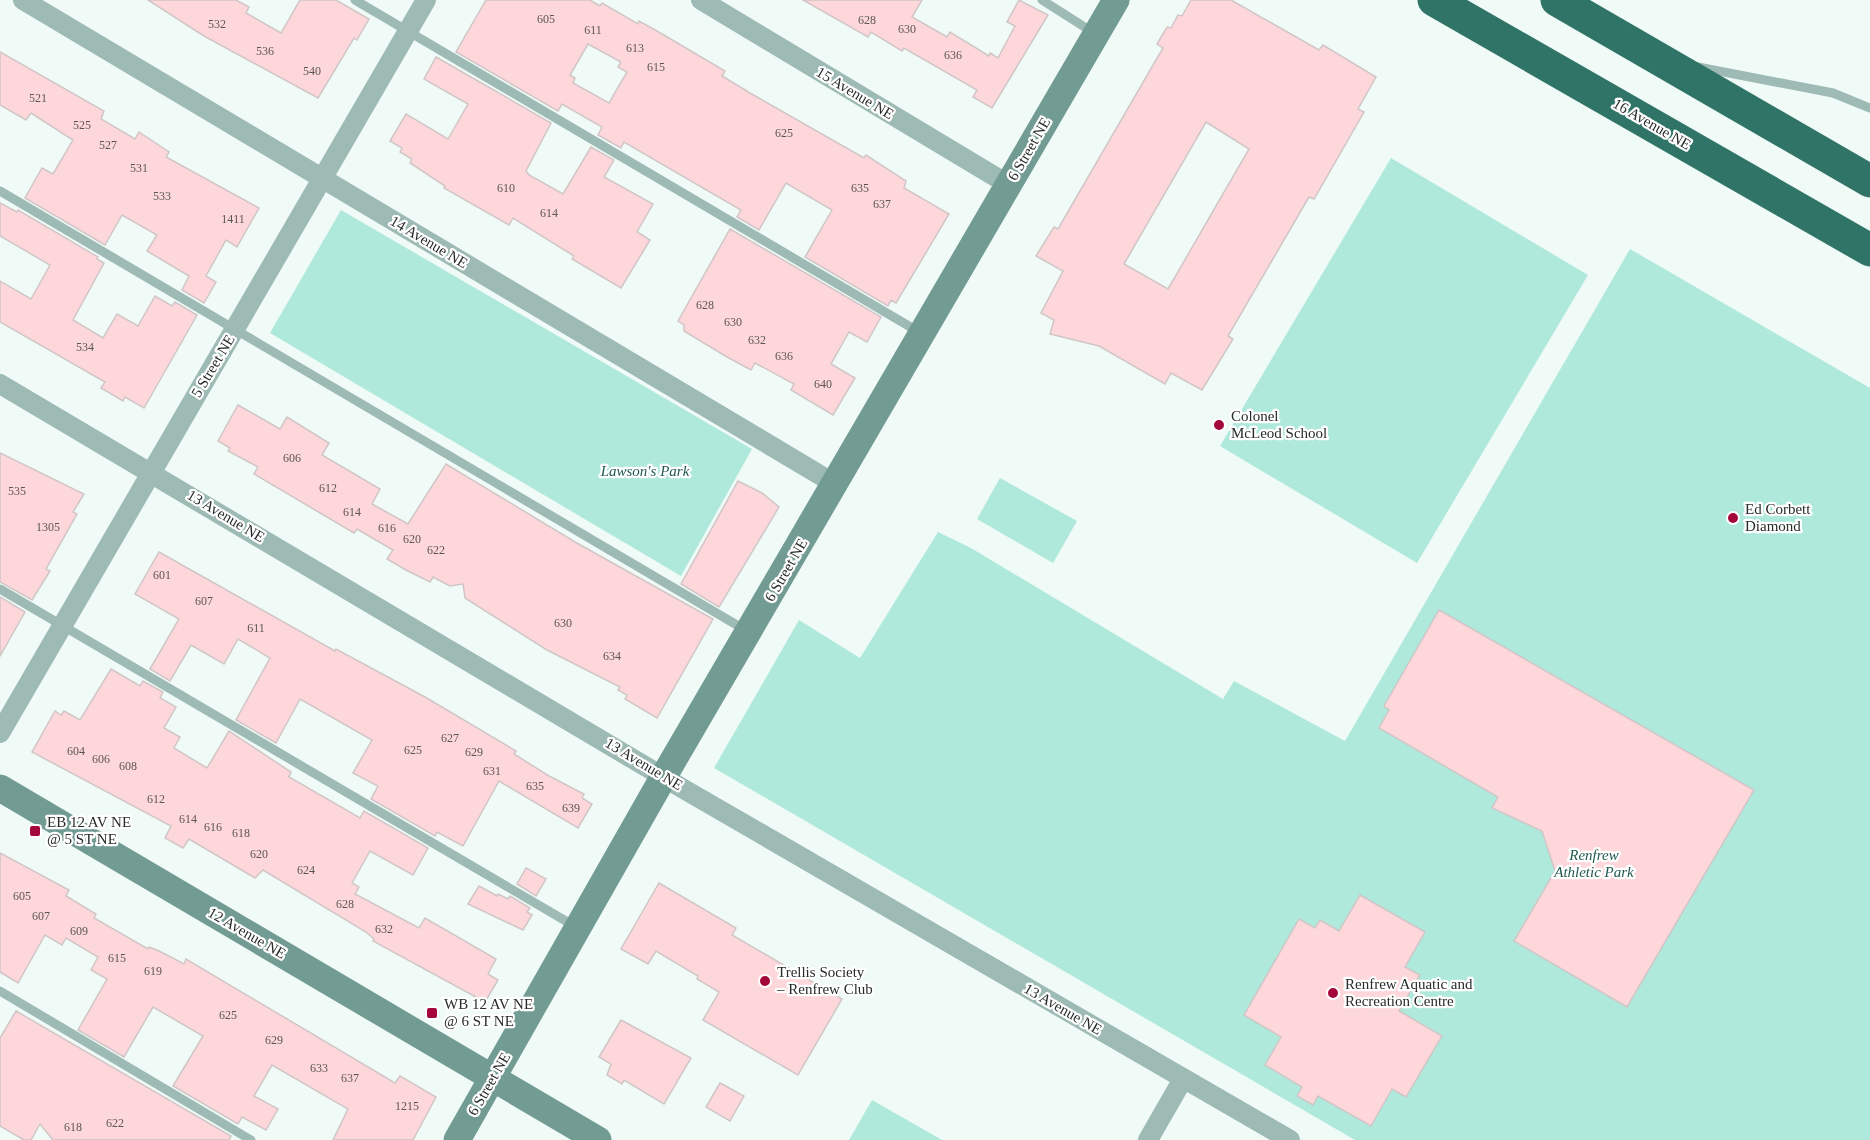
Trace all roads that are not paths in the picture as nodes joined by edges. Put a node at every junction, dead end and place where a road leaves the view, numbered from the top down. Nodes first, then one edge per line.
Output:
1 (23, 0) edge
2 (355, 0) edge
3 (426, 0) edge
4 (701, 0) edge
5 (1042, 0) edge
6 (1434, 0) edge
7 (1557, 0) edge
8 (1114, 1) edge
9 (406, 31) junction
10 (1096, 34) junction
11 (1662, 60) junction
12 (1870, 108) edge
13 (321, 178) junction
14 (1870, 181) edge
15 (1009, 185) junction
16 (0, 191) edge
17 (1870, 250) edge
18 (235, 329) junction
19 (921, 333) junction
20 (0, 384) edge
21 (151, 471) junction
22 (835, 484) junction
23 (0, 590) edge
24 (61, 625) junction
25 (749, 632) junction
26 (0, 733) edge
27 (664, 776) junction
28 (0, 788) edge
29 (578, 928) junction
30 (0, 991) edge
31 (493, 1078) junction
32 (1183, 1079) junction
33 (251, 1140) edge
34 (456, 1140) edge
35 (598, 1140) edge
36 (1148, 1140) edge
37 (1290, 1140) edge

1 - 13 street, 14 Avenue NE
2 - 9 lane
3 - 9 street, 5 Street NE
4 - 15 street, 15 Avenue NE
5 - 10 lane
6 - 17 highway, 16 Avenue NE
7 - 11 highway
8 - 10 street, 6 Street NE
9 - 13 street, 5 Street NE
9 - 19 lane
10 - 15 street, 6 Street NE
11 - 12 lane
11 - 14 highway
13 - 18 street, 5 Street NE
13 - 22 street, 14 Avenue NE
15 - 19 street, 6 Street NE
16 - 18 lane
18 - 21 street, 5 Street NE
18 - 25 lane
19 - 22 street, 6 Street NE
20 - 21 street, 13 Avenue NE
21 - 24 street, 5 Street NE
21 - 27 street, 13 Avenue NE
22 - 25 street, 6 Street NE
23 - 24 lane
24 - 26 street, 5 Street NE
24 - 29 lane
25 - 27 street, 6 Street NE
27 - 29 street, 6 Street NE
27 - 32 street, 13 Avenue NE
28 - 31 street, 12 Avenue NE
29 - 31 street, 6 Street NE
30 - 33 lane
31 - 34 street, 6 Street NE
31 - 35 street, 12 Avenue NE
32 - 36 street
32 - 37 street, 13 Avenue NE

